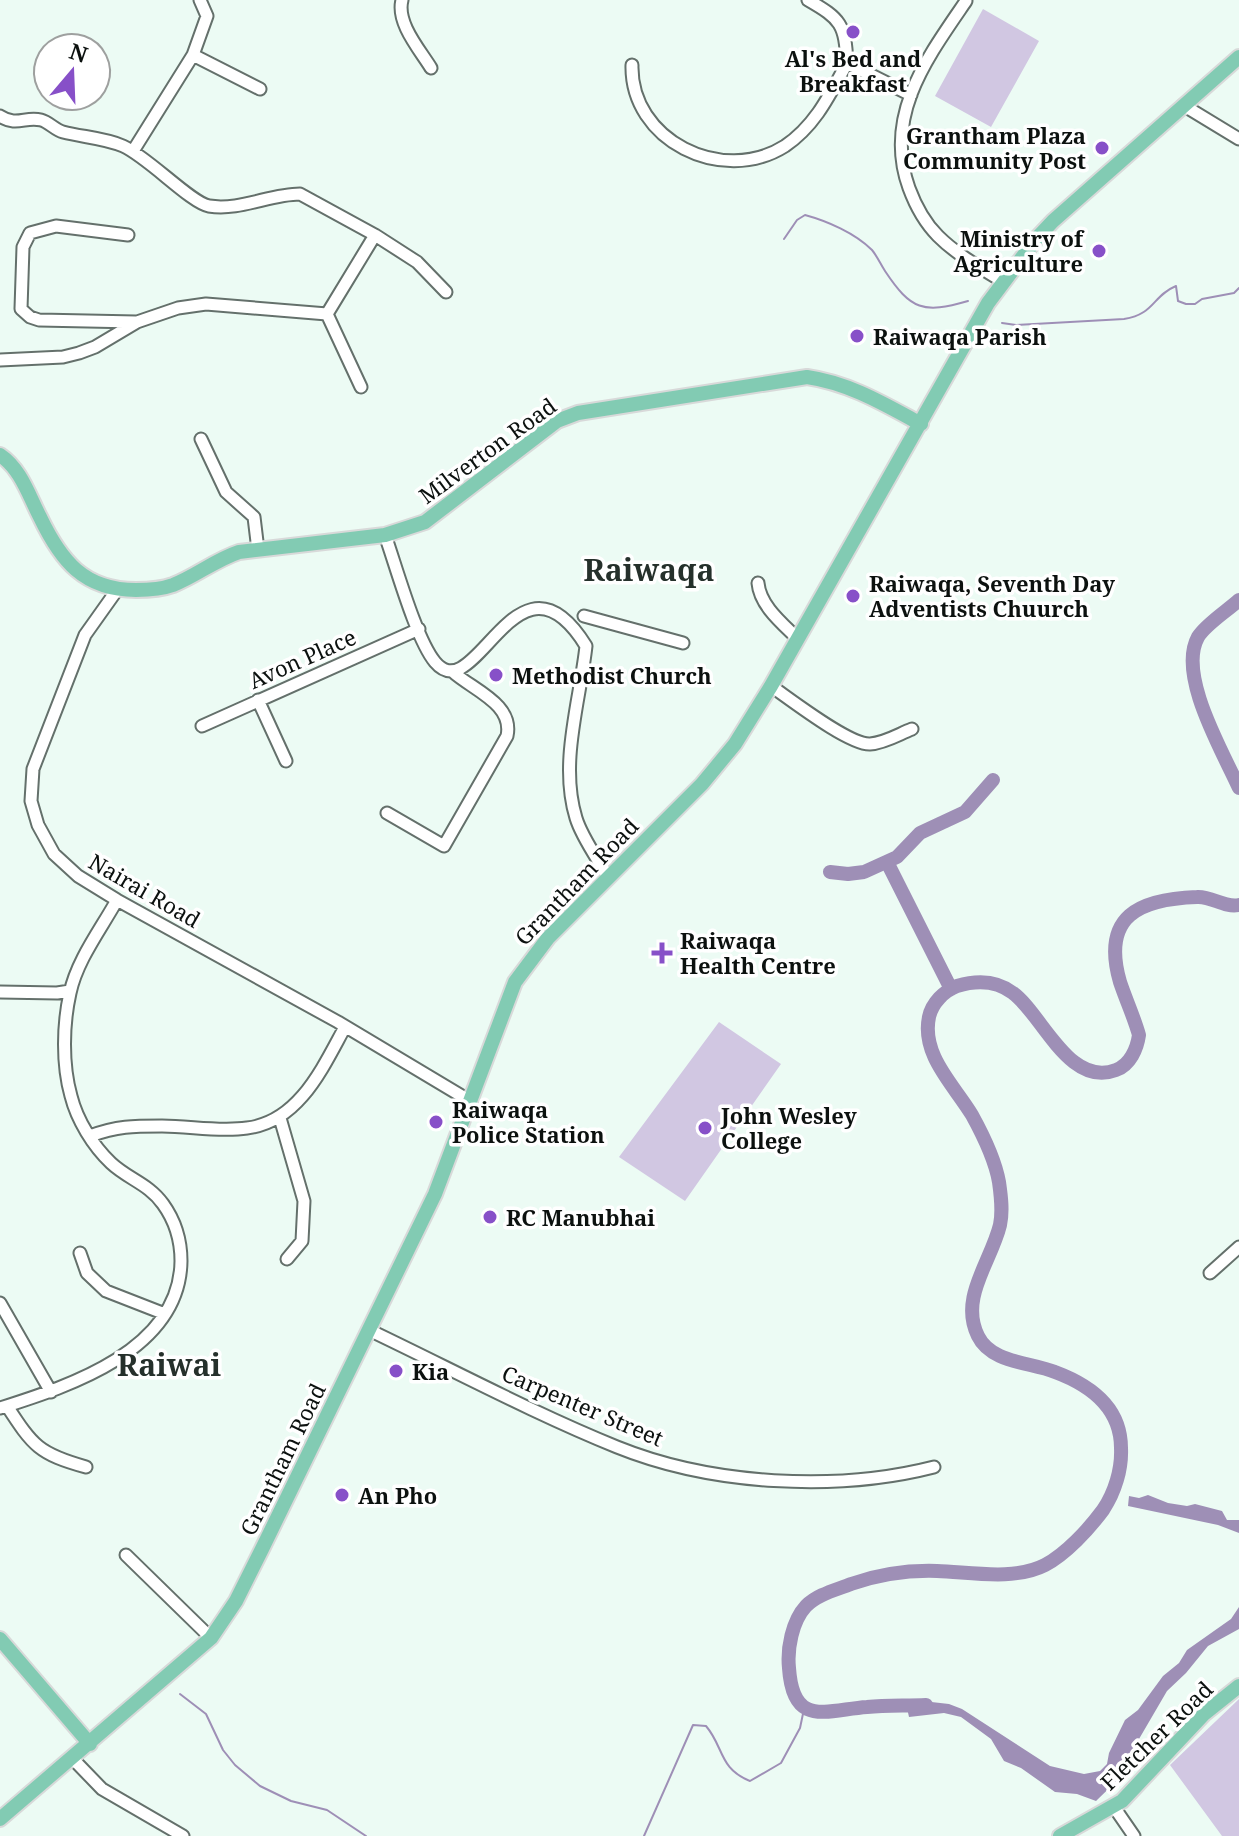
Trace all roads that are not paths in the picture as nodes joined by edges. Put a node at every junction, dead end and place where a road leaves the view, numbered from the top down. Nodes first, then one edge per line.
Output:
1 (200, 0) edge
2 (402, 0) edge
3 (808, 0) edge
4 (966, 1) edge
5 (193, 55) junction
6 (1239, 57) edge
7 (847, 63) junction
8 (632, 65) dead end
9 (431, 68) dead end
10 (260, 89) dead end
11 (911, 95) junction
12 (1183, 105) junction
13 (0, 116) edge
14 (1239, 139) edge
15 (133, 151) junction
16 (128, 235) dead end
17 (375, 235) junction
18 (1004, 282) junction
19 (446, 292) dead end
20 (327, 314) junction
21 (137, 322) junction
22 (0, 360) edge
23 (361, 387) dead end
24 (921, 424) junction
25 (201, 439) dead end
26 (0, 455) edge
27 (385, 535) junction
28 (258, 550) junction
29 (758, 583) dead end
30 (117, 590) junction
31 (584, 616) dead end
32 (419, 629) junction
33 (798, 639) junction
34 (683, 643) dead end
35 (453, 672) junction
36 (771, 686) junction
37 (258, 700) junction
38 (202, 726) dead end
39 (912, 729) dead end
40 (286, 761) dead end
41 (387, 813) dead end
42 (608, 877) junction
43 (117, 900) junction
44 (70, 991) junction
45 (0, 992) edge
46 (345, 1027) junction
47 (470, 1101) junction
48 (280, 1118) junction
49 (90, 1136) junction
50 (1239, 1247) edge
51 (80, 1253) dead end
52 (287, 1259) dead end
53 (1210, 1273) dead end
54 (0, 1303) edge
55 (165, 1314) junction
56 (369, 1330) junction
57 (51, 1392) junction
58 (4, 1407) edge
59 (86, 1467) dead end
60 (934, 1467) dead end
61 (126, 1555) dead end
62 (211, 1638) junction
63 (0, 1639) edge
64 (1239, 1686) edge
65 (90, 1744) junction
66 (73, 1759) junction
67 (1114, 1807) junction
68 (0, 1819) edge
69 (183, 1836) edge
70 (1060, 1836) edge
71 (1134, 1836) edge

1 - 5 street
2 - 9 street
3 - 7 street
4 - 11 street
5 - 10 street
5 - 15 street
6 - 12 main road, Grantham Road
7 - 8 street
7 - 11 street
11 - 18 street
12 - 14 street
12 - 18 main road, Grantham Road
13 - 15 street
15 - 17 street
16 - 21 street
17 - 19 street
17 - 20 street
18 - 24 main road, Grantham Road
20 - 21 street
20 - 23 street
21 - 22 street
24 - 27 main road, Milverton Road
24 - 33 main road, Grantham Road
25 - 28 street
26 - 30 main road, Milverton Road
27 - 28 main road, Milverton Road
27 - 32 street
28 - 30 main road, Milverton Road
29 - 33 street
30 - 43 street, Nairai Road
31 - 34 street
32 - 35 street
32 - 37 street, Avon Place
33 - 36 main road, Grantham Road
35 - 41 street
35 - 42 street
36 - 39 street
36 - 42 main road, Grantham Road
37 - 38 street, Avon Place
37 - 40 street
42 - 47 main road, Grantham Road
43 - 44 street
43 - 46 street, Nairai Road
44 - 45 street
44 - 49 street
46 - 47 street, Nairai Road
46 - 48 street
47 - 56 main road, Grantham Road
48 - 49 street
48 - 52 street
49 - 55 street
50 - 53 street
51 - 55 street
54 - 57 street
55 - 57 street
56 - 60 street, Carpenter Street
56 - 62 main road, Grantham Road
57 - 58 street
58 - 59 street
61 - 62 street
62 - 65 main road, Grantham Road
63 - 65 main road
64 - 67 main road, Fletcher Road
65 - 66 main road, Grantham Road
66 - 68 main road, Grantham Road
66 - 69 street
67 - 70 main road, Fletcher Road
67 - 71 street

